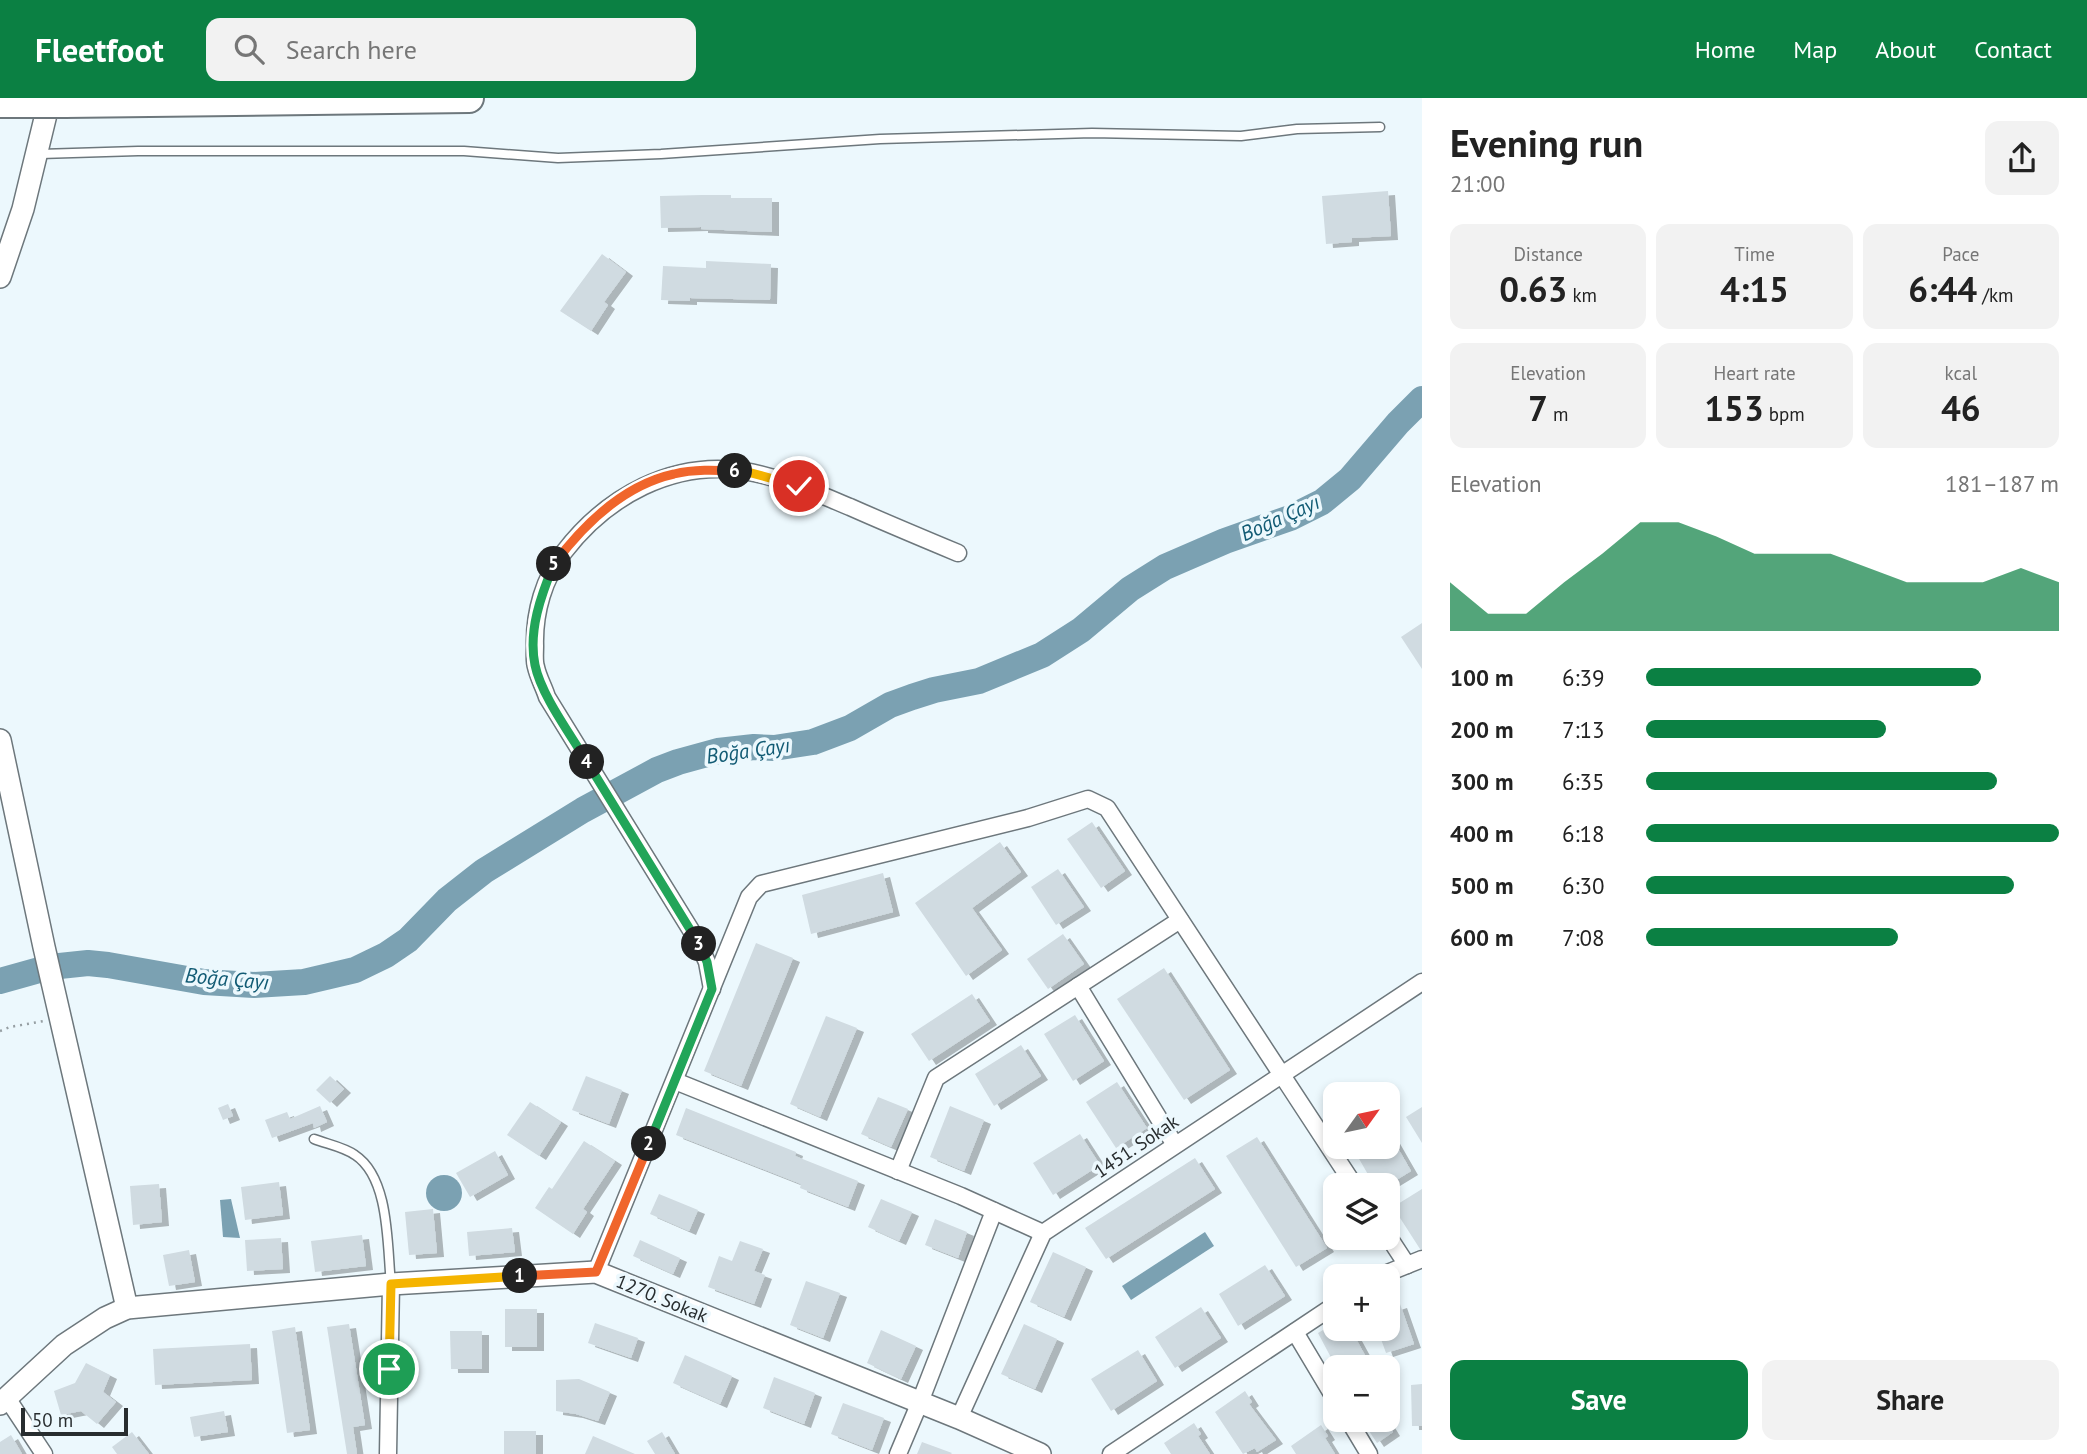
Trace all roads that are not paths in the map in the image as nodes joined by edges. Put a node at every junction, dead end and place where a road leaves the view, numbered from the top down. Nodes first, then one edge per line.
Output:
1 (469, 98) edge
2 (48, 101) edge
3 (0, 103) edge
4 (1380, 127) dead end
5 (37, 154) junction
6 (0, 277) edge
7 (958, 553) dead end
8 (0, 740) edge
9 (1180, 920) junction
10 (1422, 982) edge
11 (1079, 986) junction
12 (712, 989) junction
13 (1281, 1074) junction
14 (674, 1081) junction
15 (314, 1139) dead end
16 (1175, 1145) junction
17 (898, 1171) junction
18 (1346, 1173) edge
19 (994, 1211) junction
20 (1043, 1233) junction
21 (1400, 1248) edge
22 (1414, 1262) edge
23 (596, 1272) junction
24 (391, 1284) junction
25 (127, 1308) junction
26 (1323, 1314) edge
27 (1295, 1332) junction
28 (1323, 1379) edge
29 (4, 1401) edge
30 (920, 1402) junction
31 (959, 1418) junction
32 (1356, 1432) edge
33 (44, 1454) edge
34 (388, 1454) edge
35 (898, 1454) edge
36 (1040, 1454) edge
37 (1111, 1454) edge
38 (1369, 1454) edge

1 - 2 highway
2 - 3 highway
2 - 5 street
4 - 5 lane
5 - 6 street
7 - 12 street
8 - 25 street
9 - 11 street
9 - 12 street
9 - 13 street
10 - 13 street, 1451. Sokak
11 - 16 street
11 - 17 street
12 - 14 street
13 - 16 street, 1451. Sokak
13 - 18 street
14 - 17 street
14 - 23 street
15 - 24 lane
16 - 20 street, 1451. Sokak
17 - 19 street
19 - 20 street
19 - 30 street
20 - 31 street
21 - 22 street
23 - 24 street, 1270. Sokak
23 - 30 street, 1270. Sokak
24 - 25 street, 1270. Sokak
24 - 34 street
25 - 29 street, 1270. Sokak
26 - 27 street
27 - 28 street
27 - 37 street
29 - 33 street
30 - 31 street, 1270. Sokak
30 - 35 street
31 - 36 street, 1270. Sokak
32 - 38 street

